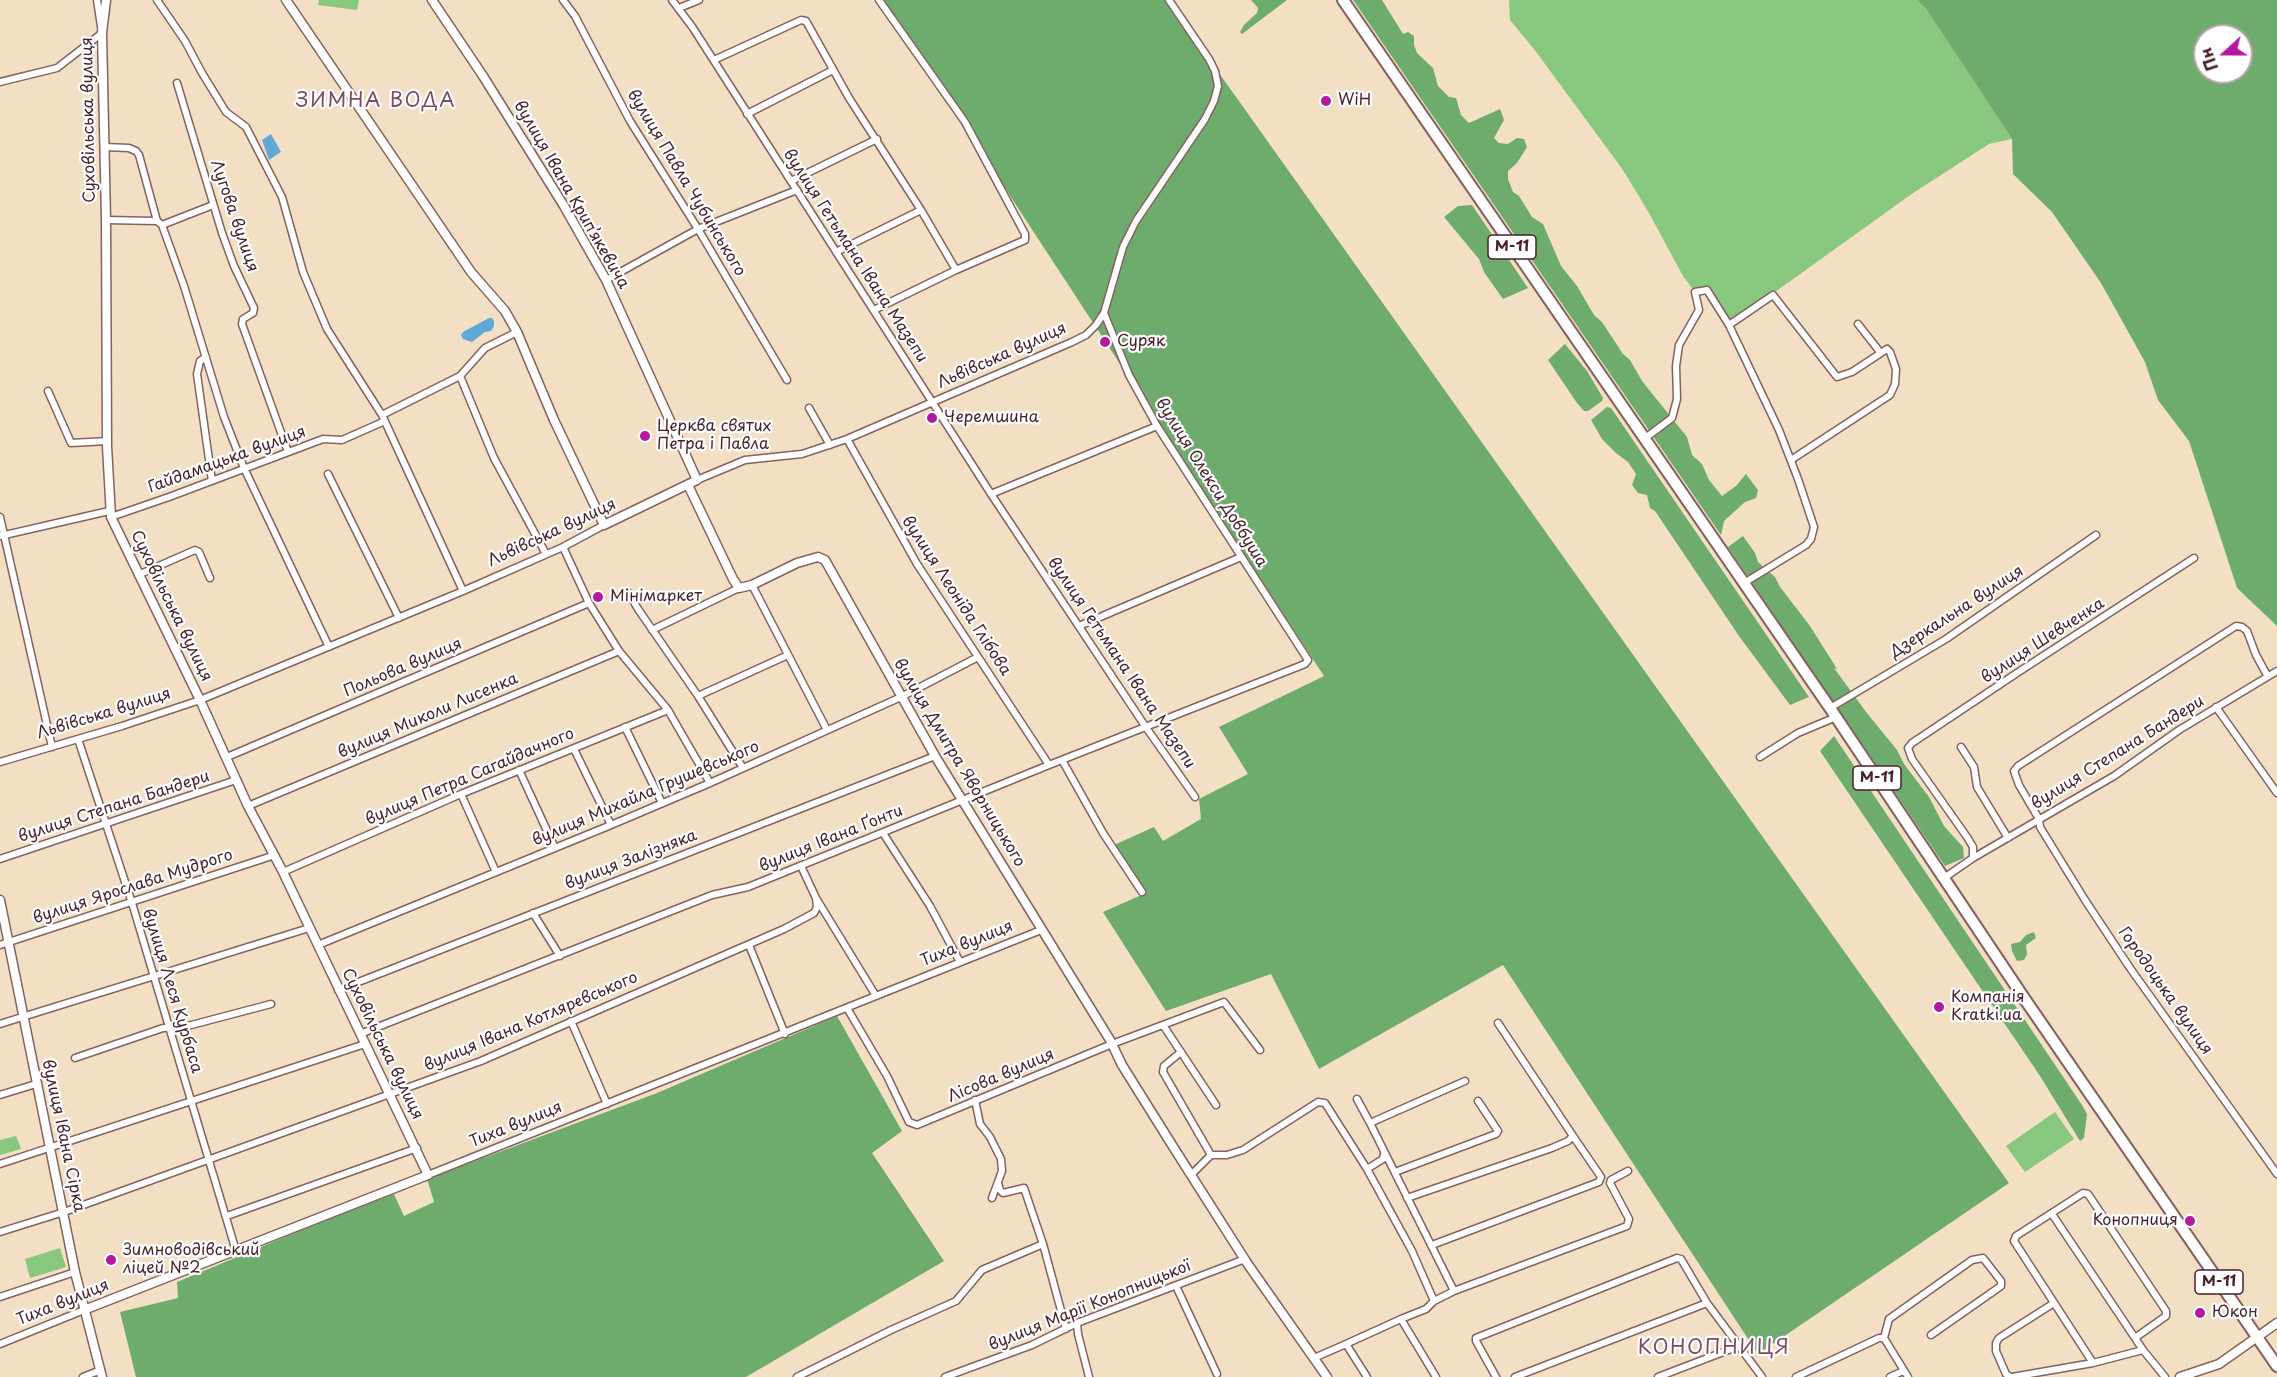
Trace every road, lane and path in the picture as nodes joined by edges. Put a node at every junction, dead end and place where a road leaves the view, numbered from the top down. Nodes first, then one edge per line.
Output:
1 (97, 0) edge
2 (106, 0) edge
3 (157, 0) edge
4 (286, 0) edge
5 (432, 0) edge
6 (563, 0) edge
7 (672, 0) edge
8 (699, 0) edge
9 (879, 0) edge
10 (1170, 0) edge
11 (1343, 0) edge
12 (679, 8) junction
13 (102, 33) junction
14 (714, 60) junction
15 (833, 70) junction
16 (0, 82) edge
17 (177, 83) dead end
18 (747, 114) junction
19 (878, 139) junction
20 (104, 147) junction
21 (791, 181) junction
22 (797, 190) junction
23 (213, 205) junction
24 (921, 210) junction
25 (106, 220) junction
26 (159, 223) junction
27 (699, 230) junction
28 (836, 252) junction
29 (956, 270) junction
30 (606, 280) junction
31 (874, 310) junction
32 (1104, 313) junction
33 (1858, 324) dead end
34 (1730, 325) junction
35 (517, 332) junction
36 (1880, 352) junction
37 (206, 357) junction
38 (459, 376) junction
39 (787, 380) dead end
40 (48, 391) dead end
41 (933, 404) junction
42 (809, 408) dead end
43 (384, 418) junction
44 (1157, 426) junction
45 (847, 439) junction
46 (1644, 439) junction
47 (107, 441) junction
48 (830, 445) junction
49 (288, 452) junction
50 (1791, 460) junction
51 (244, 468) junction
52 (328, 474) dead end
53 (697, 480) junction
54 (212, 481) junction
55 (687, 485) junction
56 (991, 494) junction
57 (110, 514) junction
58 (0, 517) edge
59 (604, 525) junction
60 (2096, 535) dead end
61 (3, 536) edge
62 (562, 547) junction
63 (546, 554) junction
64 (1241, 557) junction
65 (2194, 558) dead end
66 (138, 575) junction
67 (210, 578) dead end
68 (1744, 584) junction
69 (752, 585) junction
70 (739, 588) junction
71 (463, 591) junction
72 (628, 592) dead end
73 (589, 603) junction
74 (399, 618) junction
75 (1079, 626) junction
76 (652, 630) junction
77 (329, 647) junction
78 (619, 651) junction
79 (788, 655) junction
80 (978, 657) junction
81 (1308, 660) joint
82 (2272, 673) edge
83 (2277, 680) edge
84 (698, 696) junction
85 (901, 698) junction
86 (200, 700) junction
87 (2216, 707) junction
88 (668, 710) junction
89 (1833, 712) junction
90 (1145, 726) junction
91 (625, 727) junction
92 (827, 730) junction
93 (78, 739) junction
94 (52, 747) junction
95 (1961, 747) dead end
96 (574, 749) junction
97 (935, 756) junction
98 (227, 757) junction
99 (1760, 757) dead end
100 (1062, 760) junction
101 (0, 762) edge
102 (1049, 765) junction
103 (743, 768) junction
104 (519, 771) junction
105 (236, 780) junction
106 (710, 783) junction
107 (2277, 793) edge
108 (461, 794) junction
109 (1195, 796) dead end
110 (962, 800) junction
111 (662, 803) junction
112 (248, 806) junction
113 (2039, 819) junction
114 (105, 824) junction
115 (611, 825) junction
116 (883, 833) junction
117 (2008, 838) junction
118 (555, 848) junction
119 (275, 855) junction
120 (1973, 858) junction
121 (0, 859) edge
122 (801, 866) junction
123 (283, 872) junction
124 (496, 872) junction
125 (1944, 878) junction
126 (1142, 892) dead end
127 (816, 898) junction
128 (0, 900) edge
129 (132, 903) junction
130 (533, 913) junction
131 (309, 928) junction
132 (1041, 930) junction
133 (4, 943) edge
134 (318, 945) junction
135 (749, 945) junction
136 (560, 956) junction
137 (960, 962) junction
138 (154, 976) junction
139 (338, 990) junction
140 (876, 996) junction
141 (270, 1004) dead end
142 (847, 1008) junction
143 (25, 1018) junction
144 (571, 1021) junction
145 (1498, 1023) dead end
146 (0, 1024) edge
147 (1163, 1025) junction
148 (169, 1027) junction
149 (360, 1034) junction
150 (785, 1034) junction
151 (365, 1044) junction
152 (1112, 1045) junction
153 (1260, 1050) dead end
154 (1182, 1052) junction
155 (75, 1058) dead end
156 (1465, 1081) dead end
157 (36, 1084) junction
158 (390, 1094) junction
159 (0, 1095) edge
160 (1357, 1099) dead end
161 (975, 1100) junction
162 (1478, 1101) dead end
163 (191, 1102) junction
164 (608, 1104) junction
165 (1216, 1105) dead end
166 (1370, 1123) junction
167 (1573, 1136) junction
168 (417, 1148) junction
169 (50, 1149) junction
170 (1384, 1154) junction
171 (1211, 1155) junction
172 (209, 1159) junction
173 (0, 1164) edge
174 (1367, 1169) junction
175 (1628, 1171) dead end
176 (1395, 1172) junction
177 (2277, 1174) edge
178 (428, 1175) junction
179 (1191, 1175) junction
180 (998, 1183) junction
181 (1407, 1197) junction
182 (992, 1198) dead end
183 (64, 1212) junction
184 (2052, 1214) junction
185 (227, 1216) junction
186 (0, 1232) edge
187 (1043, 1244) junction
188 (1432, 1245) junction
189 (236, 1251) junction
190 (1245, 1259) junction
191 (75, 1272) junction
192 (1176, 1286) junction
193 (1454, 1291) junction
194 (0, 1297) edge
195 (1434, 1301) junction
196 (1707, 1303) junction
197 (2054, 1303) junction
198 (84, 1310) junction
199 (1401, 1319) junction
200 (1077, 1323) junction
201 (2277, 1323) edge
202 (1066, 1329) junction
203 (1931, 1335) dead end
204 (2256, 1336) junction
205 (1884, 1338) junction
206 (2135, 1338) junction
207 (0, 1344) edge
208 (1346, 1344) junction
209 (1738, 1346) junction
210 (2143, 1350) junction
211 (1314, 1358) junction
212 (2093, 1363) junction
213 (2277, 1366) edge
214 (102, 1374) edge
215 (1217, 1374) dead end
216 (1906, 1374) edge
217 (83, 1377) edge
218 (797, 1377) edge
219 (945, 1377) edge
220 (1089, 1377) edge
221 (1327, 1377) edge
222 (1366, 1377) edge
223 (1436, 1377) edge
224 (1496, 1377) edge
225 (1515, 1377) edge
226 (1658, 1377) edge
227 (1762, 1377) edge
228 (1796, 1377) edge
229 (1890, 1377) edge
230 (2011, 1377) edge
231 (2164, 1377) edge
232 (2180, 1377) edge

1 - 13 street
2 - 13 street, Суховільська вулиця
3 - 43 street
4 - 35 street
5 - 30 street, вулиця Івана Крипʼякевича
6 - 27 street, вулиця Павла Чубинського
7 - 12 street, вулиця Гетьмана Івана Мазепи
8 - 12 street
9 - 29 street
10 - 32 street
11 - 46 highway, М-11
12 - 14 street, вулиця Гетьмана Івана Мазепи
13 - 16 street
13 - 20 street, Суховільська вулиця
14 - 15 street
14 - 18 street, вулиця Гетьмана Івана Мазепи
15 - 18 street
15 - 19 street
17 - 23 street, Лугова вулиця
18 - 21 street, вулиця Гетьмана Івана Мазепи
19 - 21 street
19 - 24 street
20 - 25 street, Суховільська вулиця
20 - 26 street
21 - 22 street, вулиця Гетьмана Івана Мазепи
22 - 27 street
22 - 28 street, вулиця Гетьмана Івана Мазепи
23 - 26 street
23 - 49 street, Лугова вулиця
24 - 28 street
24 - 29 street
25 - 26 street
25 - 47 street, Суховільська вулиця
26 - 37 street
27 - 30 street
27 - 39 street, вулиця Павла Чубинського
28 - 31 street, вулиця Гетьмана Івана Мазепи
29 - 31 street
30 - 53 street, вулиця Івана Крипʼякевича
31 - 41 street, вулиця Гетьмана Івана Мазепи
32 - 41 street, Львівська вулиця
32 - 44 street, вулиця Олекси Довбуша
33 - 36 street
34 - 36 street
34 - 46 street
34 - 50 street
35 - 38 street
35 - 59 street
36 - 50 street
37 - 51 street
37 - 54 street
38 - 43 street, Гайдамацька вулиця
38 - 63 street
40 - 47 street
41 - 45 street, Львівська вулиця
41 - 56 street, вулиця Гетьмана Івана Мазепи
42 - 48 street
43 - 49 street, Гайдамацька вулиця
43 - 71 street
44 - 56 street
44 - 64 street, вулиця Олекси Довбуша
45 - 48 street, Львівська вулиця
45 - 80 street, вулиця Леоніда Глібова
46 - 68 highway, М-11
47 - 57 street, Суховільська вулиця
48 - 53 street, Львівська вулиця
49 - 51 street, Гайдамацька вулиця
50 - 68 street
51 - 54 street, Гайдамацька вулиця
51 - 77 street
52 - 74 street
53 - 55 street, Львівська вулиця
54 - 57 street, Гайдамацька вулиця
55 - 59 street, Львівська вулиця
55 - 70 street
56 - 75 street, вулиця Гетьмана Івана Мазепи
57 - 61 street, Гайдамацька вулиця
57 - 66 street, Суховільська вулиця
58 - 61 street
59 - 62 street, Львівська вулиця
60 - 89 street, Дзеркальна вулиця
61 - 94 street
62 - 63 street, Львівська вулиця
62 - 73 street
63 - 71 street, Львівська вулиця
64 - 75 street
64 - 81 street, вулиця Олекси Довбуша
65 - 120 street, вулиця Шевченка
66 - 67 street
66 - 86 street, Суховільська вулиця
68 - 89 highway, М-11
69 - 70 street
69 - 79 street
69 - 85 street, вулиця Дмитра Яворницького
70 - 76 street
71 - 74 street, Львівська вулиця
72 - 76 street
73 - 78 street
73 - 98 street, Польова вулиця
74 - 77 street, Львівська вулиця
75 - 90 street, вулиця Гетьмана Івана Мазепи
76 - 84 street
77 - 86 street, Львівська вулиця
78 - 88 street
78 - 112 street, вулиця Миколи Лисенка
79 - 84 street
79 - 92 street
80 - 85 street, вулиця Михайла Грушевського
80 - 102 street, вулиця Леоніда Глібова
81 - 90 street, вулиця Івана Ґонти
82 - 83 street
82 - 87 street, вулиця Степана Бандери
82 - 113 street, Городоцька вулиця
84 - 103 street
85 - 92 street, вулиця Михайла Грушевського
85 - 97 street, вулиця Дмитра Яворницького
86 - 93 street, Львівська вулиця
86 - 98 street, Суховільська вулиця
87 - 107 street
87 - 113 street, вулиця Степана Бандери
88 - 91 street, вулиця Петра Сагайдачного
88 - 106 street
89 - 99 street
89 - 125 highway, М-11
90 - 100 street, вулиця Івана Ґонти
90 - 109 street, вулиця Гетьмана Івана Мазепи
91 - 96 street, вулиця Петра Сагайдачного
91 - 111 street
92 - 103 street, вулиця Михайла Грушевського
93 - 94 street, Львівська вулиця
93 - 114 street, вулиця Леся Курбаса
94 - 101 street, Львівська вулиця
95 - 117 street
96 - 104 street, вулиця Петра Сагайдачного
96 - 115 street
97 - 110 street, вулиця Дмитра Яворницького
97 - 130 street, вулиця Залізняка
98 - 105 street, Суховільська вулиця
100 - 102 street, вулиця Івана Ґонти
100 - 126 street
102 - 110 street, вулиця Івана Ґонти
103 - 106 street, вулиця Михайла Грушевського
104 - 108 street, вулиця Петра Сагайдачного
104 - 118 street
105 - 112 street, Суховільська вулиця
105 - 114 street, вулиця Степана Бандери
106 - 111 street, вулиця Михайла Грушевського
108 - 123 street, вулиця Петра Сагайдачного
108 - 124 street
110 - 116 street, вулиця Івана Ґонти
110 - 132 street, вулиця Дмитра Яворницького
111 - 115 street, вулиця Михайла Грушевського
112 - 119 street, Суховільська вулиця
113 - 117 street, вулиця Степана Бандери
113 - 177 street, Городоцька вулиця
114 - 121 street, вулиця Степана Бандери
114 - 129 street, вулиця Леся Курбаса
115 - 118 street, вулиця Михайла Грушевського
116 - 122 street, вулиця Івана Ґонти
116 - 137 street
117 - 120 street, вулиця Степана Бандери
118 - 124 street, вулиця Михайла Грушевського
119 - 123 street, Суховільська вулиця
119 - 129 street, вулиця Ярослава Мудрого
120 - 125 street, вулиця Степана Бандери
122 - 127 street
122 - 136 street, вулиця Івана Ґонти
123 - 131 street, Суховільська вулиця
124 - 134 street, вулиця Михайла Грушевського
125 - 204 highway, М-11
127 - 135 street, вулиця Івана Котляревського
127 - 140 street
128 - 133 street, вулиця Івана Сірка
129 - 133 street, вулиця Ярослава Мудрого
129 - 138 street, вулиця Леся Курбаса
130 - 136 street
130 - 139 street, вулиця Залізняка
131 - 134 street, Суховільська вулиця
131 - 138 street
132 - 137 street, Тиха вулиця
132 - 152 street, вулиця Дмитра Яворницького
133 - 143 street, вулиця Івана Сірка
134 - 139 street, Суховільська вулиця
135 - 144 street, вулиця Івана Котляревського
135 - 150 street
136 - 149 street, вулиця Івана Ґонти
137 - 140 street, Тиха вулиця
138 - 143 street
138 - 148 street, вулиця Леся Курбаса
139 - 149 street, Суховільська вулиця
140 - 142 street, Тиха вулиця
141 - 148 street
142 - 150 street, Тиха вулиця
142 - 161 street, Лісова вулиця
143 - 146 street
143 - 157 street, вулиця Івана Сірка
144 - 158 street, вулиця Івана Котляревського
144 - 164 street
145 - 167 street
147 - 152 street, Лісова вулиця
147 - 153 street, Лісова вулиця
147 - 154 street
148 - 155 street
148 - 163 street, вулиця Леся Курбаса
149 - 151 street, Суховільська вулиця
150 - 164 street, Тиха вулиця
151 - 158 street, Суховільська вулиця
151 - 163 street
152 - 161 street, Лісова вулиця
152 - 179 street, вулиця Дмитра Яворницького
154 - 165 street
154 - 171 street
156 - 166 street
157 - 159 street
157 - 169 street, вулиця Івана Сірка
158 - 168 street, Суховільська вулиця
158 - 172 street, вулиця Івана Котляревського
160 - 166 street
161 - 180 street
162 - 176 street
163 - 169 street
163 - 172 street, вулиця Леся Курбаса
164 - 178 street, Тиха вулиця
166 - 170 street
167 - 181 street
167 - 188 street
168 - 178 street, Суховільська вулиця
168 - 185 street
169 - 173 street
169 - 183 street, вулиця Івана Сірка
170 - 174 street
170 - 176 street
171 - 174 street
171 - 179 street
172 - 183 street, вулиця Івана Котляревського
172 - 185 street, вулиця Леся Курбаса
174 - 195 street
175 - 193 street
176 - 181 street
178 - 189 street, Тиха вулиця
179 - 190 street, вулиця Дмитра Яворницького
180 - 182 street
180 - 187 street
181 - 188 street
183 - 186 street, вулиця Івана Котляревського
183 - 191 street, вулиця Івана Сірка
184 - 197 street
184 - 206 street
184 - 206 street
185 - 189 street, вулиця Леся Курбаса
187 - 202 street
187 - 218 street
188 - 193 street
189 - 198 street, Тиха вулиця
190 - 192 street, вулиця Марії Конопницької
190 - 211 street, вулиця Дмитра Яворницького
191 - 194 street
191 - 198 street, вулиця Івана Сірка
192 - 200 street, вулиця Марії Конопницької
192 - 215 street
193 - 195 street
195 - 199 street
196 - 209 street
196 - 224 street
196 - 225 street
197 - 212 street
197 - 230 street
198 - 207 street, Тиха вулиця
198 - 214 street, вулиця Івана Сірка
199 - 208 street
199 - 223 street
200 - 202 street, вулиця Марії Конопницької
200 - 220 street
201 - 204 street
202 - 219 street, вулиця Марії Конопницької
203 - 205 street
204 - 213 highway, М-11
204 - 232 street
205 - 216 street
205 - 228 street
206 - 210 street
208 - 211 street
208 - 222 street
209 - 226 street
209 - 227 street
210 - 212 street
210 - 231 street
211 - 221 street, вулиця Дмитра Яворницького
212 - 230 street
214 - 217 street
216 - 229 street

